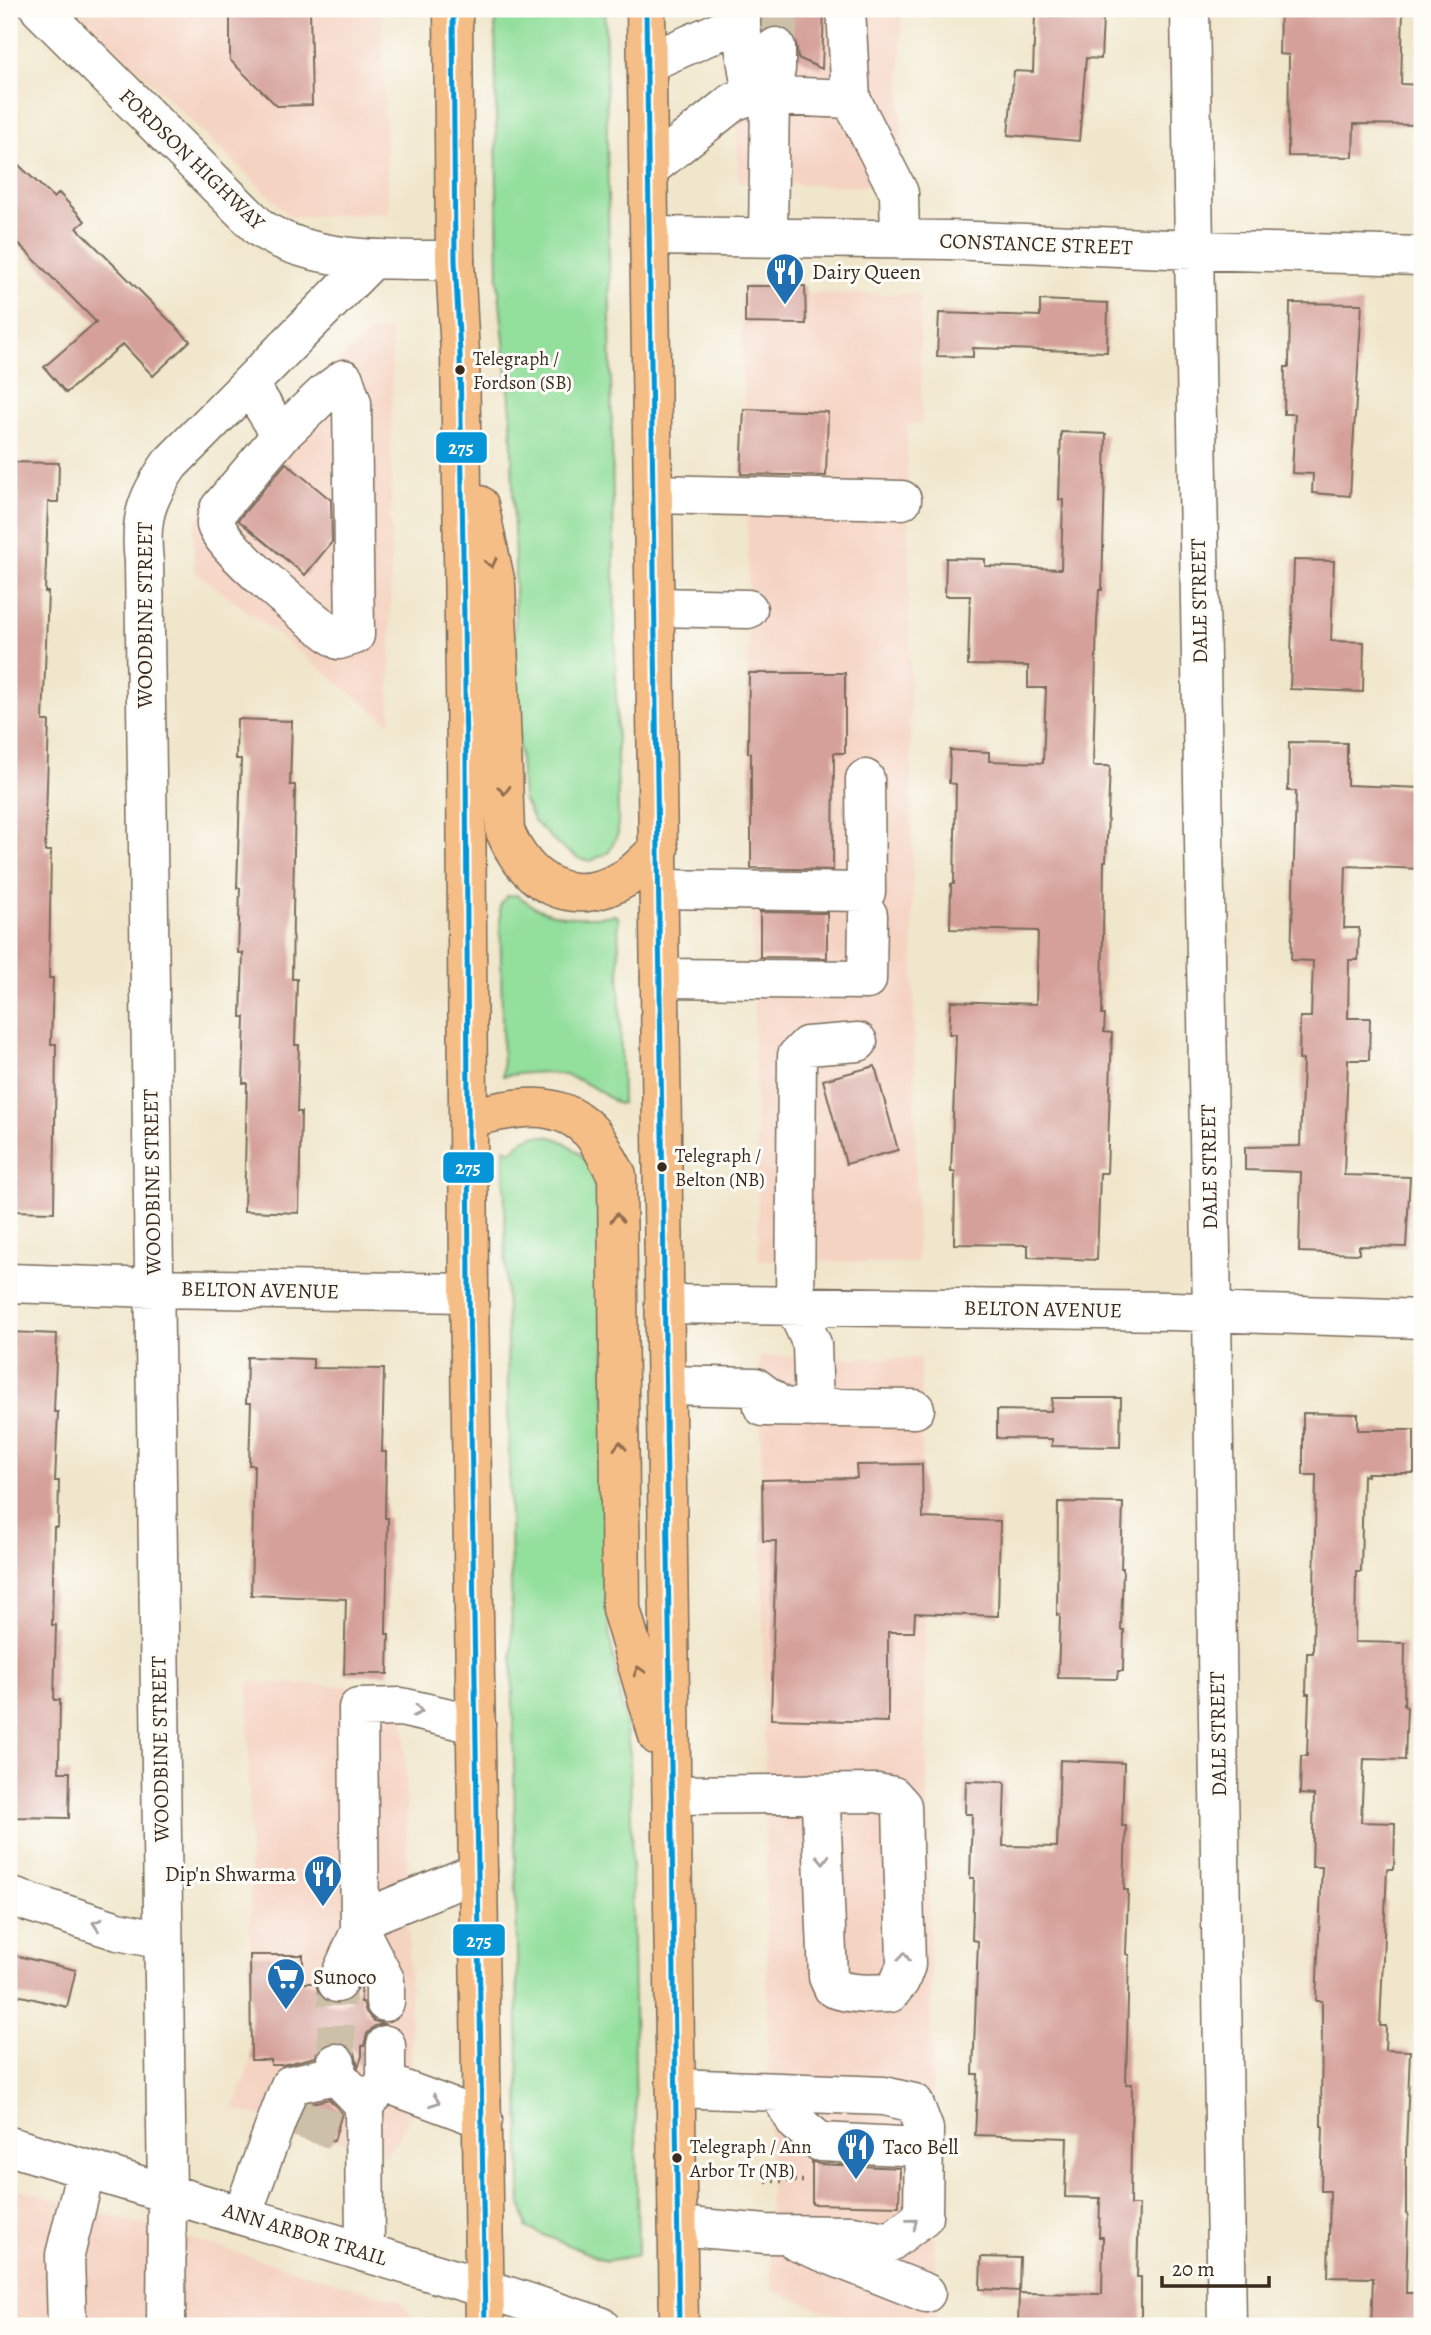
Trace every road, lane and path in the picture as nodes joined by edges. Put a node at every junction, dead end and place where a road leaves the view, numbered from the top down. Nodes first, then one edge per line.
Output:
1 (40, 9) edge
2 (453, 9) edge
3 (646, 9) edge
4 (846, 9) edge
5 (1189, 9) edge
6 (741, 18) edge
7 (776, 47) tunnel mouth
8 (647, 62) junction
9 (761, 95) junction
10 (851, 99) junction
11 (649, 169) junction
12 (650, 236) junction
13 (768, 236) junction
14 (900, 240) junction
15 (1193, 250) junction
16 (1422, 256) edge
17 (372, 260) junction
18 (455, 260) junction
19 (249, 384) junction
20 (461, 425) junction
21 (281, 435) junction
22 (653, 494) junction
23 (902, 499) dead end
24 (656, 607) junction
25 (748, 610) dead end
26 (865, 779) dead end
27 (659, 849) junction
28 (659, 888) junction
29 (868, 915) dead end
30 (660, 978) junction
31 (858, 1042) dead end
32 (468, 1118) junction
33 (9, 1283) edge
34 (154, 1288) junction
35 (469, 1293) junction
36 (664, 1304) junction
37 (795, 1307) junction
38 (1212, 1312) junction
39 (1422, 1318) edge
40 (666, 1384) junction
41 (786, 1407) junction
42 (915, 1409) dead end
43 (476, 1724) junction
44 (672, 1789) junction
45 (813, 1793) junction
46 (478, 1872) junction
47 (9, 1896) edge
48 (360, 1926) junction
49 (163, 1940) junction
50 (337, 1983) tunnel mouth
51 (386, 2002) dead end
52 (386, 2045) dead end
53 (676, 2088) junction
54 (778, 2092) junction
55 (363, 2115) junction
56 (483, 2119) junction
57 (9, 2146) edge
58 (922, 2147) junction
59 (86, 2169) junction
60 (765, 2181) dead end
61 (804, 2181) dead end
62 (167, 2193) junction
63 (242, 2215) junction
64 (678, 2226) junction
65 (775, 2234) junction
66 (365, 2253) junction
67 (484, 2288) junction
68 (926, 2293) dead end
69 (67, 2326) edge
70 (166, 2326) edge
71 (485, 2326) edge
72 (600, 2326) edge
73 (679, 2326) edge
74 (1227, 2326) edge

1 - 17 street, FORDSON HIGHWAY
2 - 18 main road
3 - 8 main road
4 - 10 street
5 - 15 street, DALE STREET
6 - 8 street
6 - 9 street
7 - 9 street
8 - 11 main road
9 - 10 street
9 - 11 street
9 - 13 street
10 - 14 street
11 - 12 main road
12 - 13 street, CONSTANCE STREET
12 - 22 main road
13 - 14 street, CONSTANCE STREET
14 - 15 street, CONSTANCE STREET
15 - 16 street, CONSTANCE STREET
15 - 38 street, DALE STREET
17 - 18 street, FORDSON HIGHWAY
17 - 19 street, WOODBINE STREET
18 - 20 main road
19 - 21 street
19 - 34 street, WOODBINE STREET
20 -> 27 main road
20 - 32 main road
21 - 21 street
22 - 23 street
22 - 24 main road
24 - 25 street
24 - 27 main road
26 - 28 street
27 - 28 main road
28 - 30 main road
29 - 30 street
30 - 36 main road
31 - 37 street
32 - 35 main road
44 -> 32 main road
33 - 34 street, BELTON AVENUE
34 - 35 street, BELTON AVENUE
34 - 49 street, WOODBINE STREET
35 - 43 main road
36 - 37 street, BELTON AVENUE
36 - 40 main road
37 - 38 street, BELTON AVENUE
37 - 41 street
38 - 39 street, BELTON AVENUE
38 - 74 street, DALE STREET
40 - 41 street
40 - 44 main road
41 - 42 street
43 - 46 main road
48 -> 43 street
44 - 45 street
44 - 53 main road
45 -> 45 street
46 - 48 street
46 - 56 main road
49 -> 47 street
48 - 50 street
48 - 51 street
49 - 62 street, WOODBINE STREET
52 - 55 street
53 - 54 street
53 - 64 main road
54 - 58 street
54 - 58 street
55 -> 56 street
55 - 63 street
55 - 66 street
56 - 67 main road
57 - 59 street, ANN ARBOR TRAIL
65 -> 58 street
59 - 62 street, ANN ARBOR TRAIL
59 - 69 street
60 - 61 path
62 - 63 street, ANN ARBOR TRAIL
62 - 70 street, WOODBINE STREET
63 - 66 street, ANN ARBOR TRAIL
64 - 65 street
64 - 73 main road
65 - 68 street
66 - 67 street, ANN ARBOR TRAIL
67 - 71 main road
67 - 72 street, ANN ARBOR TRAIL

